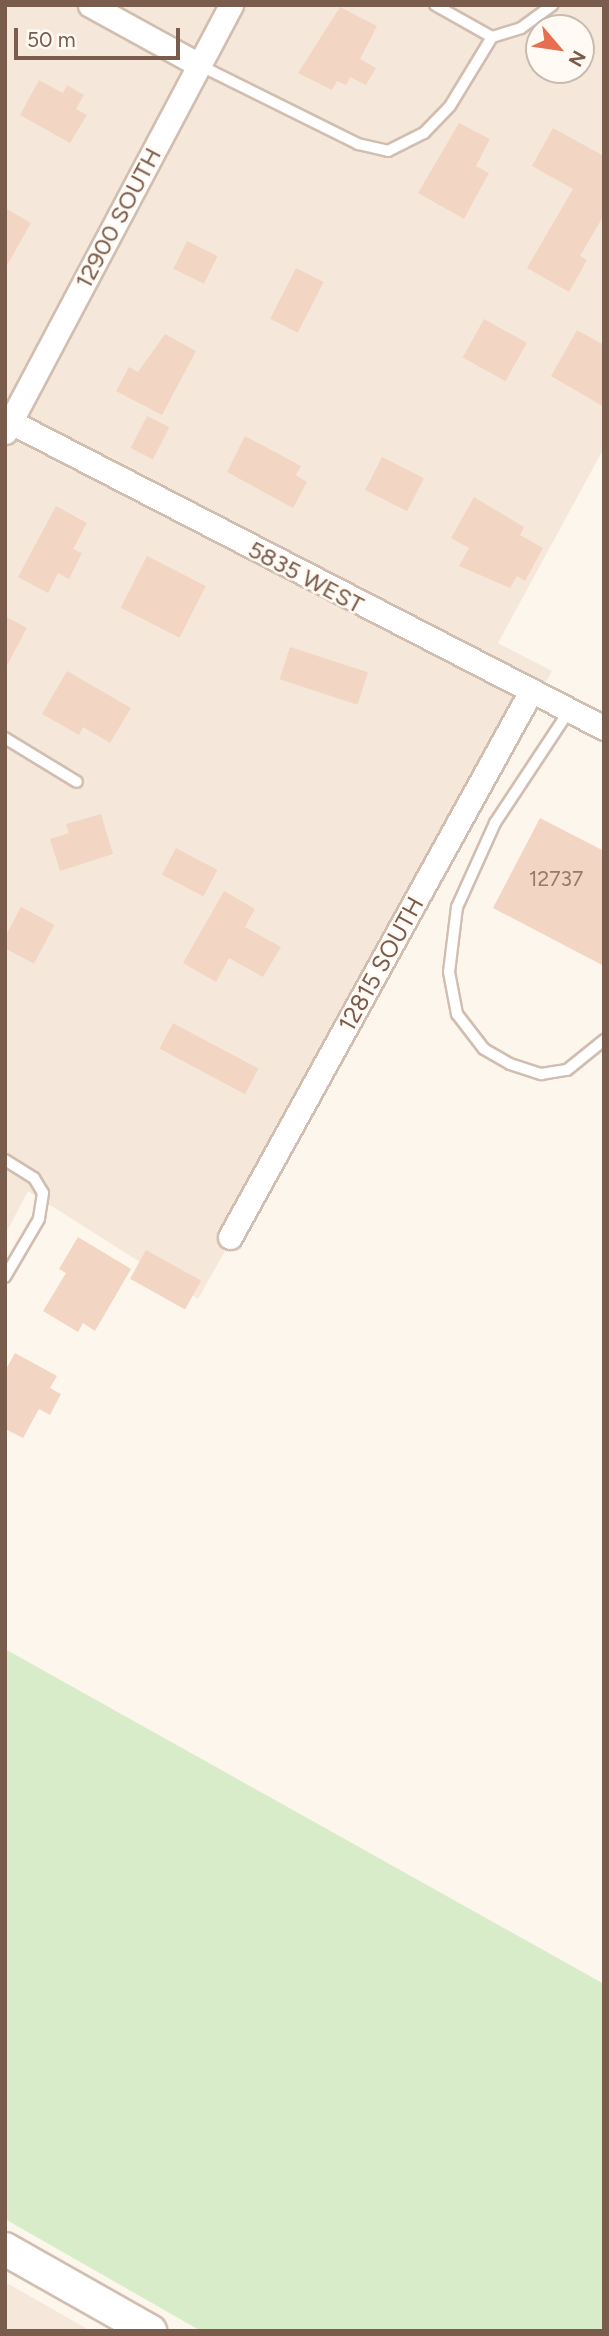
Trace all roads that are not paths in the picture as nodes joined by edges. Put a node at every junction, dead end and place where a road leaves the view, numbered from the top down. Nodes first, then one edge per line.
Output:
1 (90, 5) edge
2 (231, 5) edge
3 (435, 5) edge
4 (553, 5) edge
5 (492, 37) junction
6 (199, 65) junction
7 (8, 427) edge
8 (531, 691) junction
9 (569, 711) junction
10 (604, 728) edge
11 (5, 738) edge
12 (78, 782) dead end
13 (604, 1040) edge
14 (5, 1160) edge
15 (230, 1237) dead end
16 (5, 1277) edge
17 (5, 2249) edge
18 (150, 2331) edge

1 - 6 street
2 - 6 street, 12900 SOUTH
3 - 5 lane
4 - 5 lane
5 - 6 lane
6 - 7 street, 12900 SOUTH
7 - 8 street, 5835 WEST
8 - 9 street, 5835 WEST
8 - 15 street, 12815 SOUTH
9 - 10 street, 5835 WEST
9 - 13 lane
11 - 12 lane
14 - 16 lane
17 - 18 main road

